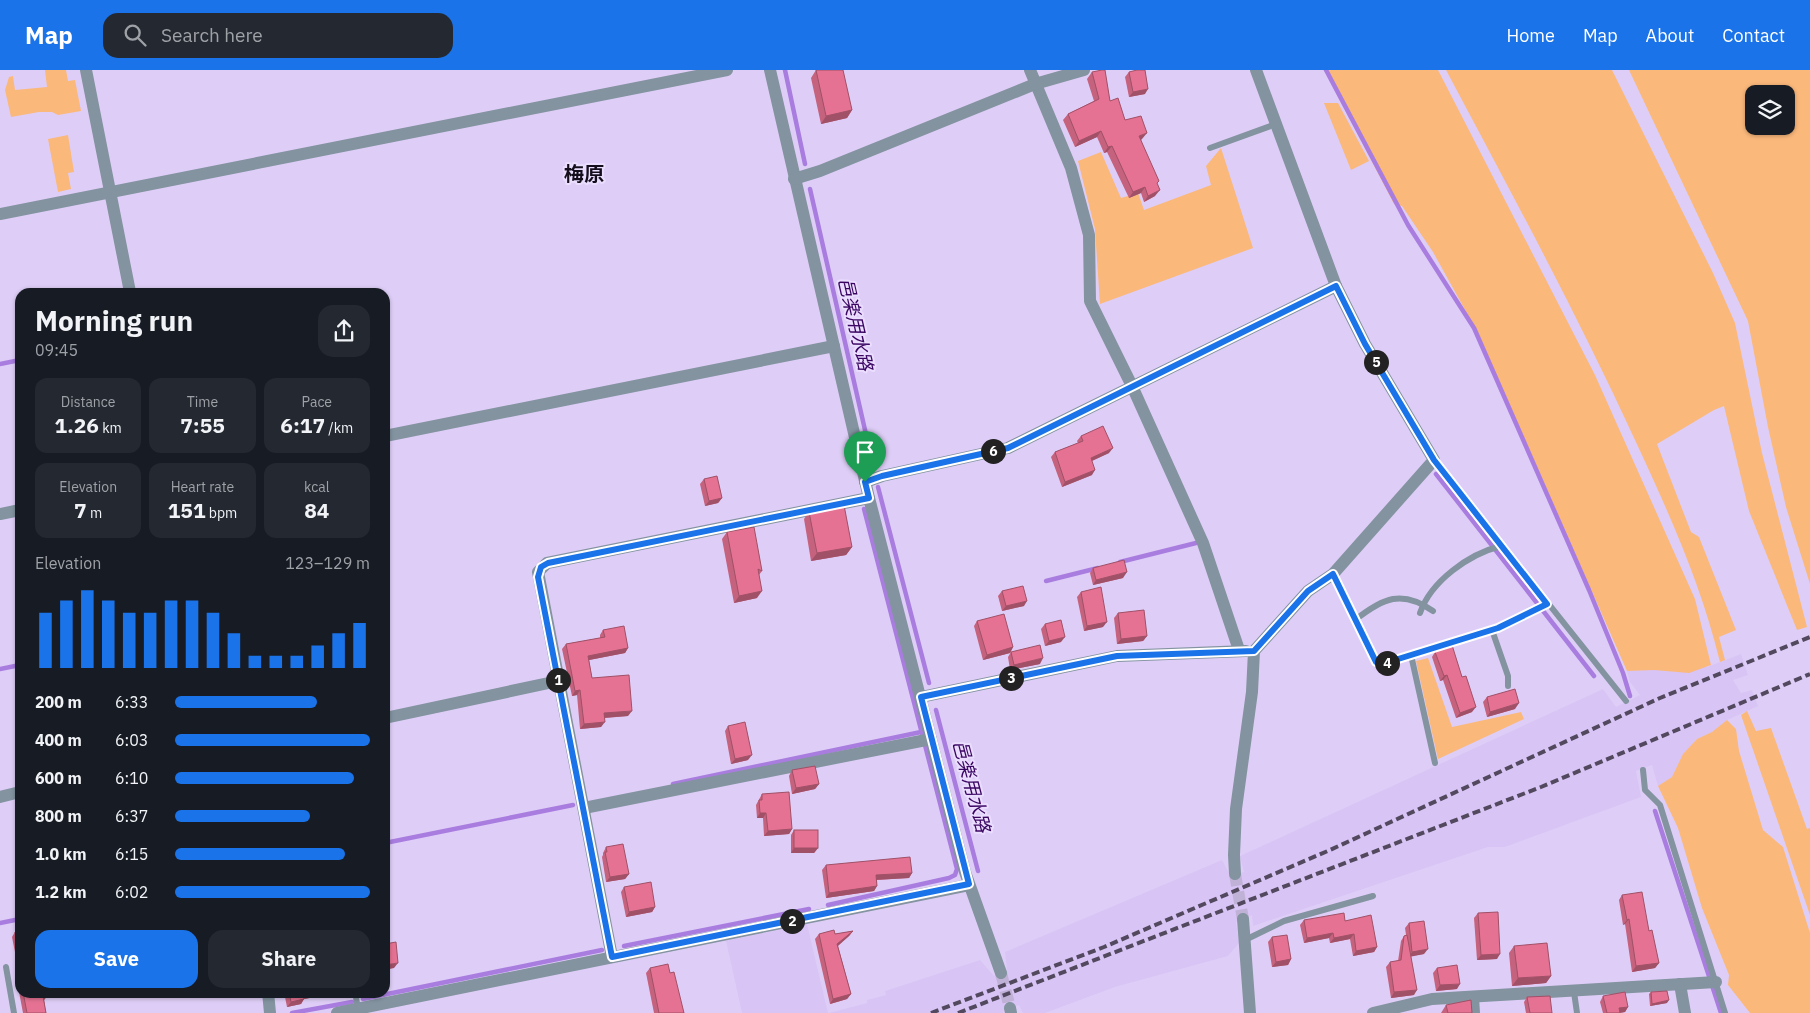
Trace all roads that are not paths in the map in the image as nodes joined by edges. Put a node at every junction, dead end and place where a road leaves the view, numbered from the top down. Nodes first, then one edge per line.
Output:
1 (86, 70) edge
2 (728, 70) edge
3 (770, 70) edge
4 (1030, 70) edge
5 (1084, 70) edge
6 (1256, 70) edge
7 (1036, 84) junction
8 (1276, 124) junction
9 (1210, 148) dead end
10 (794, 179) junction
11 (110, 192) junction
12 (0, 214) edge
13 (1336, 286) junction
14 (129, 288) edge
15 (834, 346) junction
16 (1132, 386) junction
17 (390, 435) edge
18 (1434, 460) junction
19 (865, 482) junction
20 (869, 498) junction
21 (15, 511) edge
22 (0, 514) edge
23 (1501, 546) junction
24 (1333, 574) junction
25 (1423, 604) junction
26 (1547, 604) junction
27 (1433, 611) dead end
28 (1420, 613) dead end
29 (1355, 620) junction
30 (1492, 630) junction
31 (1240, 650) junction
32 (1254, 651) junction
33 (1412, 655) junction
34 (558, 681) junction
35 (1508, 686) dead end
36 (921, 697) junction
37 (1626, 701) dead end
38 (390, 717) edge
39 (931, 739) junction
40 (1435, 763) dead end
41 (1643, 770) dead end
42 (15, 793) edge
43 (0, 796) edge
44 (584, 808) junction
45 (1235, 874) tunnel mouth
46 (969, 884) junction
47 (1373, 896) dead end
48 (1243, 919) tunnel mouth
49 (1245, 940) junction
50 (612, 957) junction
51 (6, 967) dead end
52 (1001, 973) tunnel mouth
53 (1716, 982) junction
54 (1680, 984) junction
55 (1574, 992) junction
56 (1473, 997) junction
57 (269, 998) edge
58 (356, 998) edge
59 (358, 1008) junction
60 (14, 1013) edge
61 (270, 1013) edge
62 (337, 1013) edge
63 (1250, 1013) edge
64 (1373, 1013) edge
65 (1474, 1013) edge
66 (1578, 1013) edge
67 (1685, 1013) edge
68 (1725, 1013) edge

1 - 11 street
2 - 11 street
3 - 10 street
4 - 7 street
5 - 7 street
6 - 8 street
7 - 10 street
7 - 16 street
8 - 9 lane
8 - 13 street
10 - 15 street
11 - 12 street
11 - 14 street
13 - 16 street
13 - 18 street
15 - 17 street
15 - 19 street
16 - 19 street
16 - 31 street
18 - 23 lane
18 - 24 street
19 - 20 street
20 - 34 street
20 - 36 street
21 - 22 street
23 - 25 lane
23 - 26 lane
24 - 29 lane
24 - 32 street
25 - 27 lane
25 - 28 lane
25 - 29 lane
26 - 30 lane
26 - 37 lane
29 - 33 lane
30 - 33 lane
30 - 35 lane
31 - 32 street
31 - 36 street
32 - 45 street
33 - 40 lane
34 - 38 street
34 - 44 street
36 - 39 street
39 - 44 street
39 - 46 street
41 - 53 lane
42 - 43 street
44 - 50 street
46 - 50 street
46 - 52 street
47 - 49 lane
48 - 49 street
49 - 63 street
50 - 59 street
51 - 60 lane
53 - 54 street
53 - 68 lane
54 - 55 street
54 - 67 street
55 - 56 street
55 - 66 lane
56 - 64 street
56 - 65 street
57 - 61 street
58 - 59 lane
59 - 62 street

